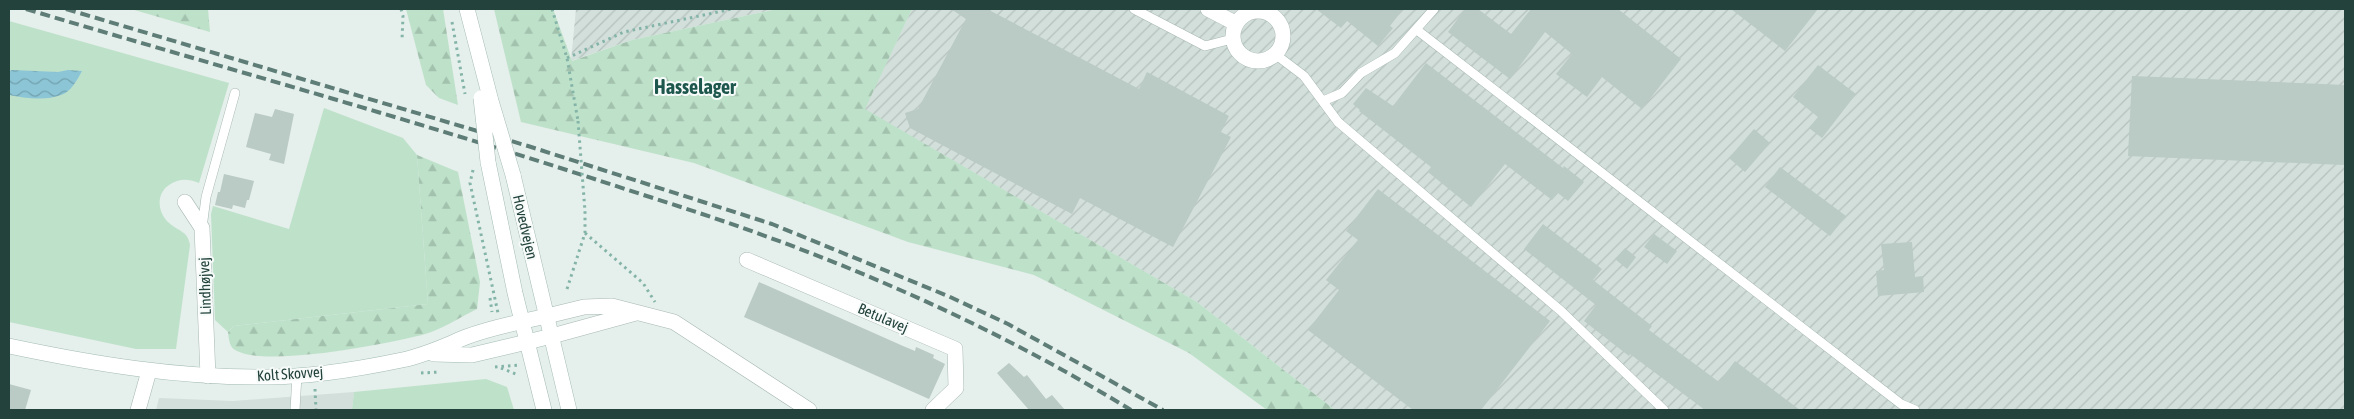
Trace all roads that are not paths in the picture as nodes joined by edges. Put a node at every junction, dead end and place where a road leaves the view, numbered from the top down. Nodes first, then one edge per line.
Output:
1 (467, 9) edge
2 (1134, 9) edge
3 (1208, 9) edge
4 (1434, 9) edge
5 (1281, 13) edge
6 (1235, 23) junction
7 (1417, 30) junction
8 (1232, 39) junction
9 (1275, 54) junction
10 (235, 93) dead end
11 (486, 100) junction
12 (1323, 101) junction
13 (185, 202) dead end
14 (202, 228) junction
15 (747, 260) dead end
16 (637, 313) junction
17 (546, 316) junction
18 (522, 322) junction
19 (552, 336) junction
20 (526, 342) junction
21 (9, 346) edge
22 (430, 354) junction
23 (149, 372) junction
24 (297, 375) junction
25 (208, 376) junction
26 (138, 410) edge
27 (295, 410) edge
28 (544, 410) edge
29 (569, 410) edge
30 (809, 410) edge
31 (933, 410) edge
32 (1664, 410) edge
33 (1915, 410) edge

1 - 11 street, Hovedvejen
2 - 8 lane
3 - 6 street
4 - 7 lane
5 - 6 street
5 - 9 street
6 - 8 street
7 - 12 lane
7 - 33 lane
8 - 9 street
9 - 12 lane
10 - 14 lane
11 - 17 street, Hovedvejen, bridge
11 - 18 street, Hovedvejen, bridge
12 - 32 lane
13 - 14 street
14 - 25 street, Lindhøjvej
15 - 31 street, Betulavej
16 - 17 street
16 - 19 street
16 - 30 street
17 - 18 street, Kolt Skovvej
17 - 19 street, Hovedvejen
18 - 20 street, Hovedvejen
18 - 22 street, Kolt Skovvej
19 - 20 street, Kolt Skovvej
19 - 29 street, Hovedvejen
20 - 22 street, Kolt Skovvej
20 - 28 street, Hovedvejen
21 - 23 street, Kolt Skovvej
22 - 24 street, Kolt Skovvej
23 - 25 street, Kolt Skovvej
23 - 26 street
24 - 25 street, Kolt Skovvej
24 - 27 lane

